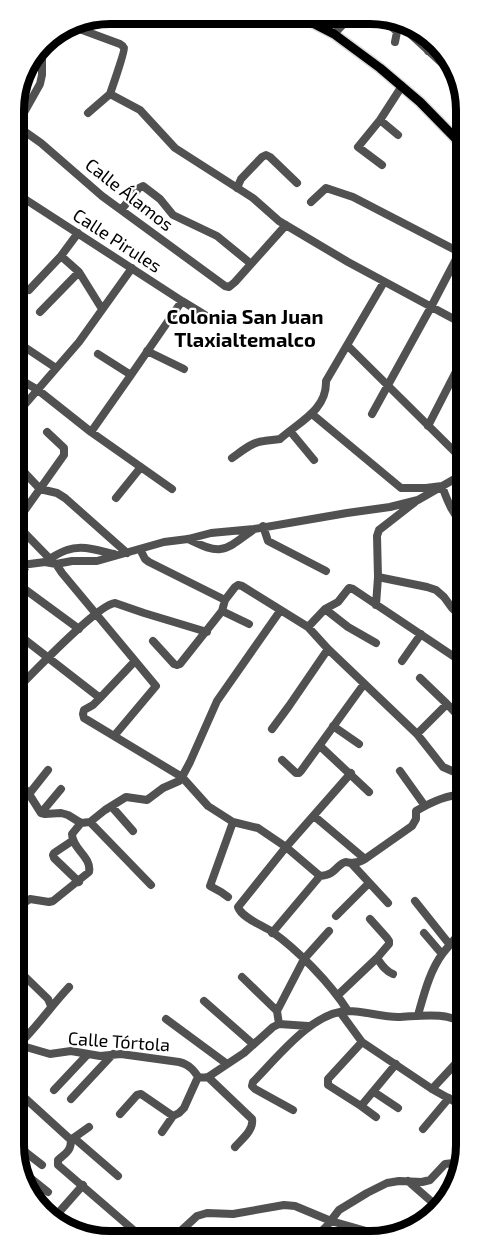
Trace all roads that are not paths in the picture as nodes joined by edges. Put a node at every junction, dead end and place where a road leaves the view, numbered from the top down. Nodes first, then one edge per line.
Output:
1 (315, 24) edge
2 (343, 24) edge
3 (393, 28) edge
4 (81, 30) edge
5 (334, 34) junction
6 (411, 35) edge
7 (395, 42) dead end
8 (431, 49) edge
9 (428, 51) junction
10 (42, 58) edge
11 (441, 63) edge
12 (402, 86) junction
13 (110, 94) junction
14 (24, 110) edge
15 (87, 113) dead end
16 (380, 120) junction
17 (24, 131) edge
18 (398, 135) dead end
19 (456, 139) edge
20 (382, 165) dead end
21 (297, 183) dead end
22 (237, 188) junction
23 (24, 198) edge
24 (310, 202) dead end
25 (122, 210) junction
26 (286, 225) junction
27 (78, 233) junction
28 (456, 250) edge
29 (61, 256) junction
30 (250, 263) junction
31 (456, 263) edge
32 (132, 268) junction
33 (79, 272) junction
34 (384, 282) junction
35 (29, 290) dead end
36 (182, 301) junction
37 (431, 307) junction
38 (102, 309) junction
39 (40, 312) dead end
40 (205, 315) dead end
41 (456, 320) edge
42 (348, 346) junction
43 (24, 347) edge
44 (147, 351) junction
45 (98, 354) dead end
46 (56, 368) junction
47 (184, 369) dead end
48 (456, 372) edge
49 (132, 375) junction
50 (24, 382) edge
51 (388, 386) junction
52 (38, 390) junction
53 (24, 406) edge
54 (312, 414) junction
55 (372, 414) dead end
56 (428, 426) junction
57 (290, 430) junction
58 (47, 432) dead end
59 (91, 432) junction
60 (456, 453) edge
61 (232, 458) dead end
62 (314, 460) dead end
63 (141, 467) junction
64 (24, 472) dead end
65 (456, 478) edge
66 (442, 486) junction
67 (40, 489) junction
68 (172, 489) dead end
69 (116, 498) dead end
70 (418, 500) junction
71 (24, 511) edge
72 (456, 517) edge
73 (263, 526) junction
74 (254, 529) junction
75 (24, 533) edge
76 (188, 539) junction
77 (140, 549) junction
78 (127, 553) junction
79 (116, 555) junction
80 (50, 561) junction
81 (24, 564) edge
82 (27, 564) junction
83 (24, 570) edge
84 (326, 571) dead end
85 (378, 577) junction
86 (24, 589) edge
87 (225, 600) junction
88 (376, 605) junction
89 (325, 609) junction
90 (222, 611) junction
91 (280, 611) junction
92 (456, 612) edge
93 (97, 613) junction
94 (249, 624) dead end
95 (308, 627) junction
96 (79, 629) junction
97 (207, 632) junction
98 (421, 634) junction
99 (24, 639) edge
100 (153, 641) dead end
101 (376, 643) dead end
102 (328, 649) junction
103 (47, 657) junction
104 (456, 658) edge
105 (135, 661) junction
106 (402, 661) dead end
107 (420, 678) dead end
108 (24, 681) edge
109 (364, 684) junction
110 (100, 698) junction
111 (447, 704) junction
112 (456, 713) edge
113 (333, 726) junction
114 (272, 729) dead end
115 (417, 734) junction
116 (114, 736) junction
117 (359, 744) dead end
118 (320, 746) junction
119 (282, 760) dead end
120 (48, 770) dead end
121 (400, 771) dead end
122 (351, 773) junction
123 (456, 773) edge
124 (182, 777) junction
125 (24, 787) edge
126 (61, 789) dead end
127 (369, 792) dead end
128 (29, 794) junction
129 (456, 795) edge
130 (424, 806) junction
131 (112, 807) junction
132 (41, 813) junction
133 (314, 816) junction
134 (90, 822) junction
135 (233, 822) junction
136 (81, 823) junction
137 (133, 831) dead end
138 (72, 841) junction
139 (286, 847) junction
140 (365, 859) junction
141 (351, 863) junction
142 (320, 876) junction
143 (79, 882) junction
144 (369, 883) junction
145 (152, 885) dead end
146 (228, 897) dead end
147 (415, 901) dead end
148 (24, 902) edge
149 (388, 903) dead end
150 (336, 916) dead end
151 (370, 919) dead end
152 (329, 931) dead end
153 (272, 933) junction
154 (424, 933) dead end
155 (456, 938) edge
156 (450, 945) junction
157 (442, 954) junction
158 (377, 958) junction
159 (304, 959) junction
160 (393, 974) dead end
161 (24, 977) edge
162 (242, 977) dead end
163 (69, 987) dead end
164 (338, 995) junction
165 (204, 1001) dead end
166 (51, 1006) junction
167 (277, 1011) junction
168 (344, 1011) junction
169 (418, 1015) junction
170 (166, 1018) dead end
171 (456, 1020) edge
172 (279, 1024) junction
173 (308, 1026) junction
174 (24, 1039) edge
175 (362, 1042) junction
176 (253, 1044) junction
177 (24, 1048) edge
178 (113, 1054) junction
179 (87, 1055) junction
180 (456, 1063) edge
181 (227, 1064) junction
182 (396, 1064) junction
183 (198, 1077) junction
184 (208, 1077) junction
185 (432, 1089) junction
186 (54, 1090) dead end
187 (374, 1092) junction
188 (24, 1097) edge
189 (449, 1098) junction
190 (71, 1099) dead end
191 (456, 1102) edge
192 (361, 1106) junction
193 (398, 1108) dead end
194 (293, 1110) dead end
195 (120, 1114) dead end
196 (172, 1116) junction
197 (376, 1118) dead end
198 (89, 1127) dead end
199 (423, 1129) dead end
200 (162, 1132) dead end
201 (72, 1139) junction
202 (235, 1147) dead end
203 (25, 1152) edge
204 (454, 1162) edge
205 (42, 1165) dead end
206 (118, 1176) dead end
207 (31, 1179) edge
208 (408, 1181) junction
209 (83, 1185) junction
210 (48, 1192) dead end
211 (434, 1203) edge
212 (58, 1213) edge
213 (331, 1221) junction
214 (135, 1231) edge
215 (182, 1231) edge
216 (321, 1231) edge
217 (366, 1231) edge

1 - 5 main road
2 - 5 street
3 - 7 street
4 - 13 street
5 - 12 main road
6 - 9 street
8 - 9 street
9 - 11 street
10 - 14 street
12 - 16 street
12 - 19 main road
13 - 15 street
13 - 22 street
16 - 18 street
16 - 20 street
17 - 25 street, Calle Álamos
21 - 22 street
22 - 26 street
23 - 27 street, Calle Pirules
24 - 28 street
25 - 30 street, Calle Álamos
25 - 30 street
26 - 30 street
26 - 34 street
27 - 29 street
27 - 32 street, Calle Pirules
29 - 33 street
29 - 35 street
31 - 37 street
32 - 36 street, Calle Pirules
32 - 38 street
33 - 38 street
33 - 39 street
34 - 37 street
34 - 42 street
36 - 40 street, Calle Pirules
36 - 44 street
37 - 41 street
37 - 51 street
38 - 46 street
42 - 51 street
42 - 54 street
43 - 46 street
44 - 47 street
44 - 49 street
45 - 49 street
46 - 52 street
48 - 56 street
49 - 59 street
50 - 52 street
51 - 55 street
51 - 56 street
52 - 53 street
52 - 59 street
54 - 57 street
54 - 66 street
56 - 60 street
57 - 61 street
57 - 62 street
58 - 67 street
59 - 63 street
63 - 68 street
63 - 69 street
64 - 67 street
65 - 66 street
66 - 70 street
66 - 72 street
67 - 71 street
67 - 78 street
70 - 73 street
70 - 85 street
73 - 74 street
73 - 84 street
74 - 76 street
74 - 76 street
75 - 80 street
76 - 77 street
77 - 78 street
77 - 87 street
78 - 79 street
79 - 80 street
79 - 80 street
80 - 82 street
80 - 93 street
81 - 82 street
82 - 83 street
85 - 88 street
85 - 92 street
86 - 96 street
87 - 90 street
87 - 91 street
88 - 89 street
88 - 98 street
89 - 95 street
89 - 101 street
90 - 94 street
90 - 97 street
91 - 95 street
91 - 124 street
93 - 96 street
93 - 97 street
93 - 105 street
95 - 102 street
96 - 103 street
97 - 100 street
98 - 104 street
98 - 106 street
99 - 103 street
102 - 109 street
102 - 114 street
103 - 108 street
103 - 110 street
105 - 110 street
105 - 116 street
107 - 111 street
109 - 113 street
109 - 115 street
110 - 116 street
111 - 112 street
111 - 115 street
113 - 117 street
113 - 118 street
115 - 123 street
116 - 124 street
118 - 119 street
118 - 122 street
120 - 128 street
121 - 130 street
122 - 127 street
122 - 133 street
124 - 131 street
124 - 135 street
125 - 128 street
126 - 132 street
128 - 132 street
129 - 130 street
130 - 140 street
131 - 134 street
131 - 137 street
132 - 136 street
133 - 139 street
133 - 140 street
134 - 136 street
134 - 145 street
135 - 139 street
135 - 146 street
136 - 138 street
138 - 143 street
138 - 143 street
139 - 142 street
139 - 153 street
140 - 141 street
141 - 142 street
141 - 144 street
142 - 153 street
143 - 148 street
144 - 149 street
144 - 150 street
147 - 156 street
151 - 158 street
152 - 159 street
153 - 159 street
154 - 157 street
155 - 156 street
156 - 157 street
157 - 169 street
158 - 160 street
158 - 164 street
159 - 164 street
159 - 167 street
161 - 166 street
162 - 167 street
163 - 166 street
164 - 168 street
165 - 176 street
166 - 174 street
167 - 172 street
168 - 169 street
168 - 173 street
168 - 175 street
169 - 171 street
170 - 181 street
172 - 173 street
172 - 176 street
173 - 194 street
175 - 182 street
175 - 192 street
176 - 181 street
177 - 179 street, Calle Tórtola
178 - 179 street, Calle Tórtola
178 - 183 street, Calle Tórtola
178 - 190 street
179 - 186 street
180 - 185 street
181 - 184 street
182 - 185 street
182 - 187 street
183 - 184 street
183 - 196 street
184 - 202 street
185 - 189 street
187 - 192 street
187 - 193 street
188 - 201 street
189 - 191 street
189 - 199 street
192 - 197 street
195 - 196 street
196 - 200 street
198 - 201 street
201 - 206 street
201 - 209 street
203 - 205 street
204 - 208 street
207 - 210 street
208 - 211 street
208 - 213 street
209 - 212 street
209 - 214 street
213 - 215 street
213 - 216 street
213 - 217 street

